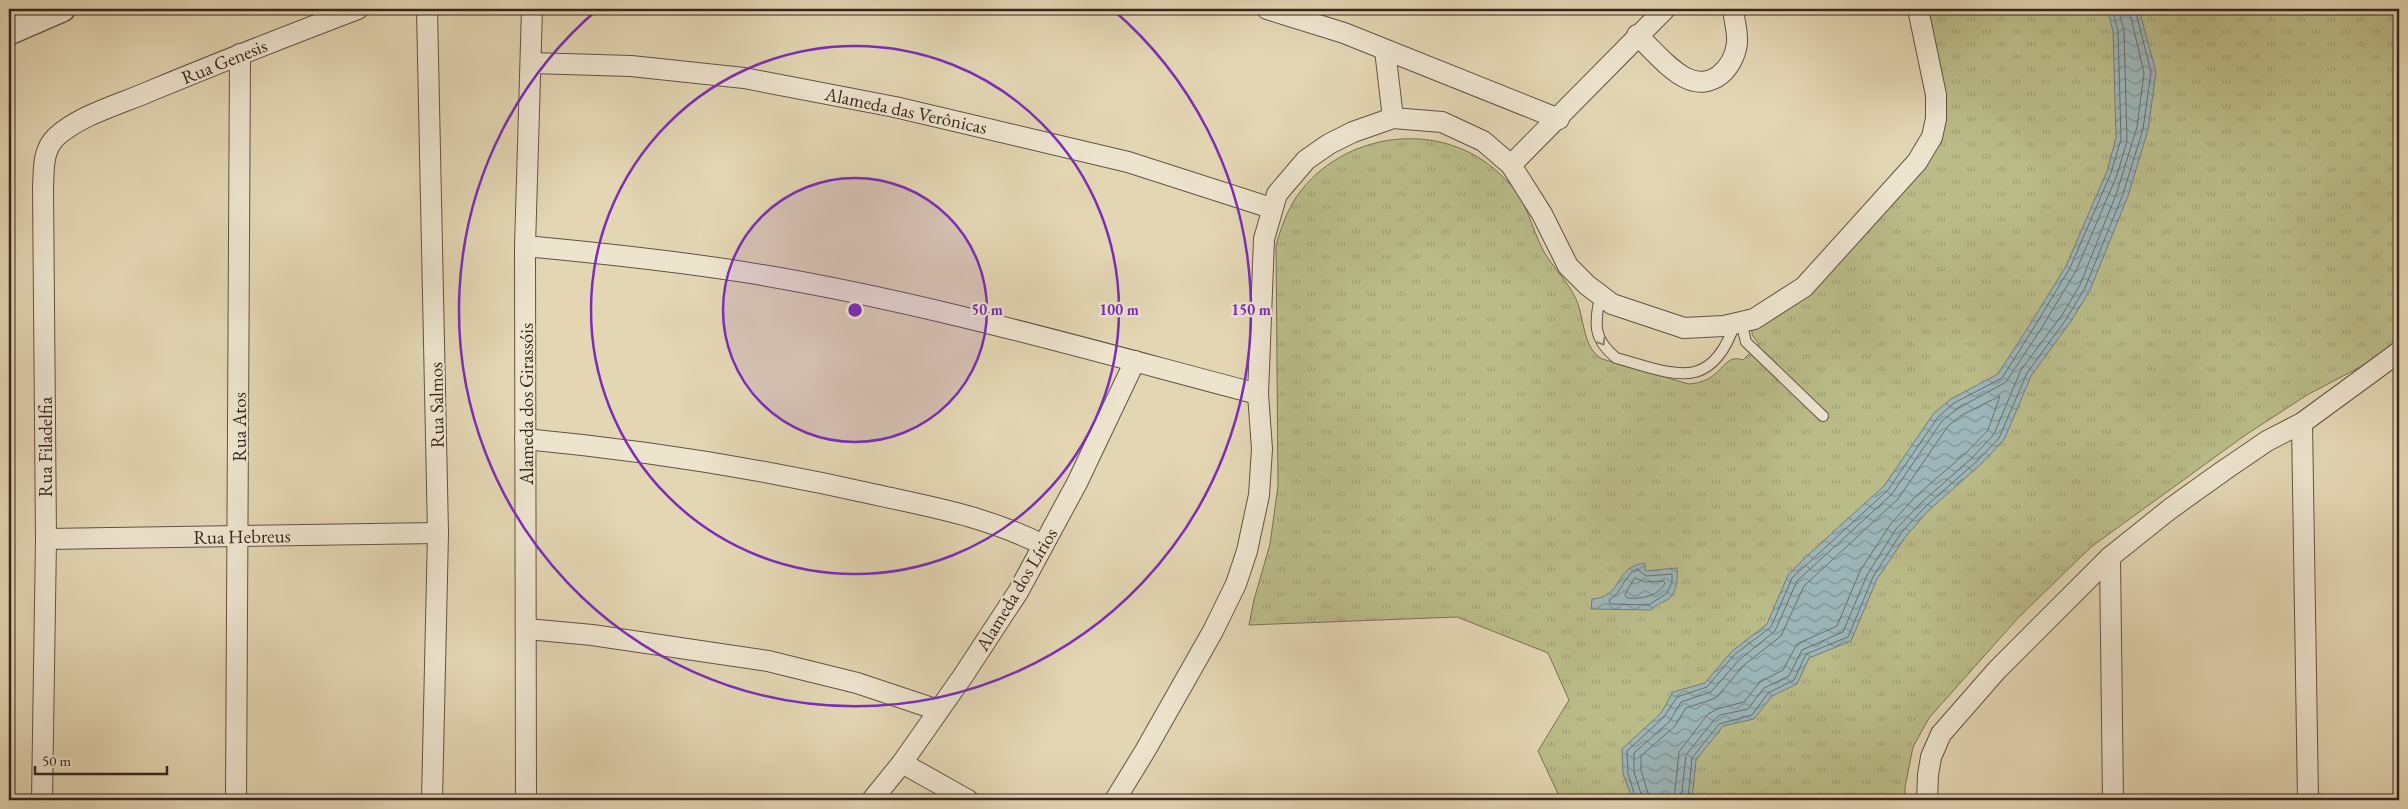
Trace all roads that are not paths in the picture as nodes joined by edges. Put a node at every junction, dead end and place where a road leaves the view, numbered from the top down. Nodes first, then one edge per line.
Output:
1 (62, 9) edge
2 (358, 9) edge
3 (427, 9) edge
4 (532, 9) edge
5 (1267, 9) edge
6 (1665, 9) edge
7 (1733, 9) edge
8 (1918, 9) edge
9 (9, 32) edge
10 (1637, 35) junction
11 (1385, 50) junction
12 (240, 54) junction
13 (531, 63) junction
14 (90, 116) joint
15 (1393, 118) junction
16 (1559, 119) junction
17 (1511, 165) junction
18 (1271, 208) junction
19 (525, 246) junction
20 (1600, 296) junction
21 (1738, 322) junction
22 (2399, 352) edge
23 (1135, 361) junction
24 (2399, 365) edge
25 (2375, 369) junction
26 (1258, 394) junction
27 (1824, 416) dead end
28 (2302, 423) junction
29 (525, 439) junction
30 (438, 533) junction
31 (239, 536) junction
32 (46, 539) junction
33 (1043, 545) junction
34 (2110, 557) junction
35 (527, 629) junction
36 (938, 710) junction
37 (902, 763) junction
38 (42, 800) edge
39 (236, 800) edge
40 (432, 800) edge
41 (526, 800) edge
42 (872, 800) edge
43 (968, 800) edge
44 (1115, 800) edge
45 (1927, 800) edge
46 (2113, 800) edge
47 (2308, 800) edge

1 - 9 street
2 - 12 street, Rua Genesis
3 - 30 street, Rua Salmos
4 - 13 street, Alameda dos Girassóis
5 - 11 street
6 - 10 street
7 - 10 street
8 - 21 street
10 - 16 street
11 - 15 street
11 - 16 street
12 - 14 street, Rua Genesis
12 - 31 street, Rua Atos
13 - 18 street, Alameda das Verônicas
13 - 19 street, Alameda dos Girassóis
14 - 32 street, Rua Filadelfia
15 - 17 street
15 - 18 street
16 - 17 street
17 - 20 street
18 - 26 street
19 - 23 street
19 - 29 street, Alameda dos Girassóis
20 - 21 street
20 -> 21 lane
21 - 27 lane
22 - 25 street
23 - 26 street
23 - 33 street, Alameda dos Lírios
24 - 25 street
25 - 28 street
26 - 44 street
28 - 34 street
28 - 47 street
29 - 33 street
29 - 35 street, Alameda dos Girassóis
30 - 31 street, Rua Hebreus
30 - 40 street, Rua Salmos
31 - 32 street, Rua Hebreus
31 - 39 street, Rua Atos
32 - 38 street, Rua Filadelfia
33 - 36 street, Alameda dos Lírios
34 - 45 street
34 - 46 street
35 - 36 street
35 - 41 street, Alameda dos Girassóis
36 - 37 street, Alameda dos Lírios
37 - 42 street, Alameda dos Lírios
37 - 43 street

